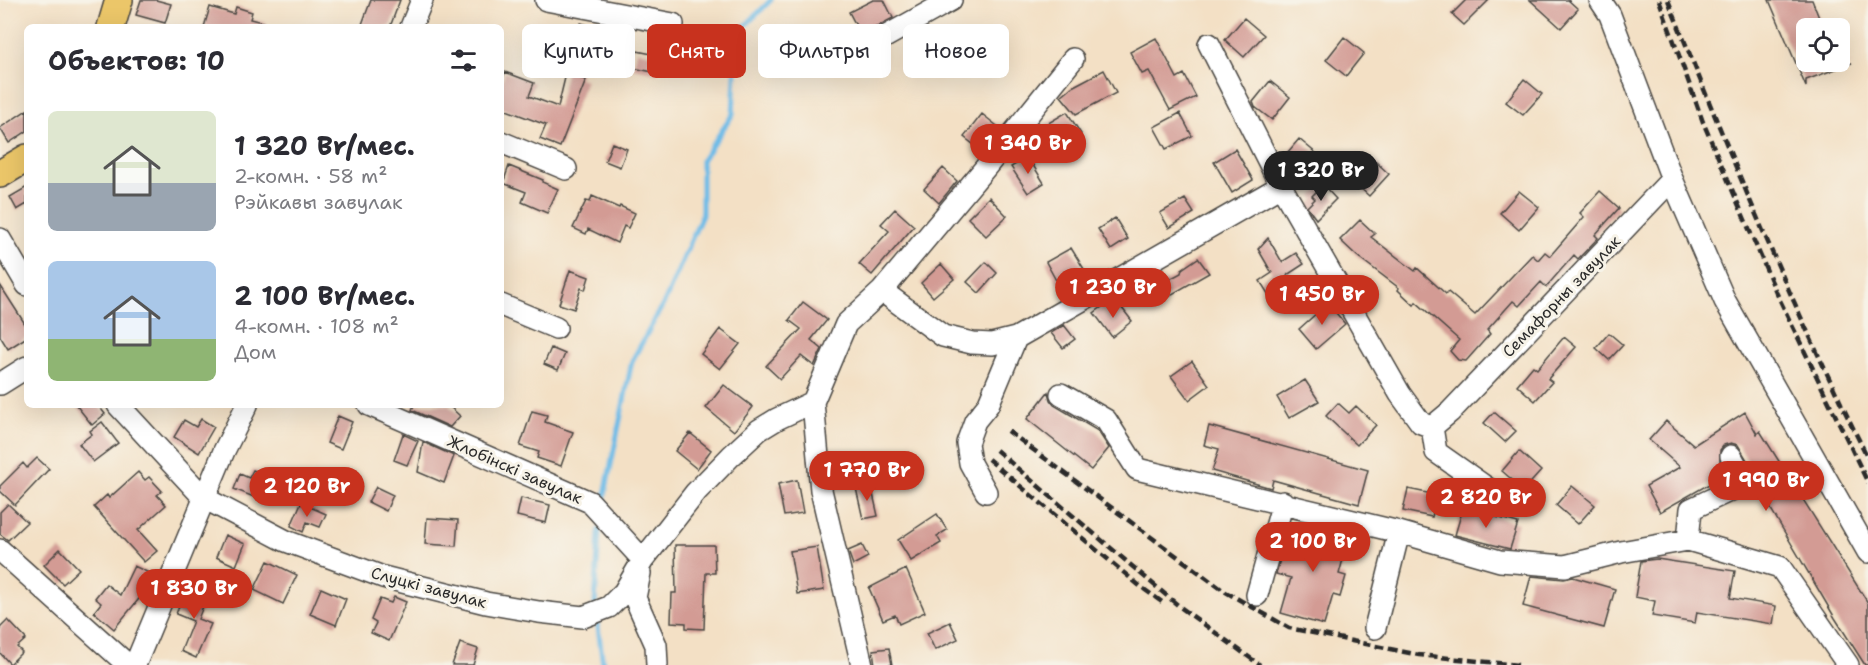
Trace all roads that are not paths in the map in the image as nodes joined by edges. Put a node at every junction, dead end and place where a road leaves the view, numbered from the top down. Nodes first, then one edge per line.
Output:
1 (119, 0) edge
2 (422, 0) edge
3 (546, 0) edge
4 (951, 0) edge
5 (1600, 0) edge
6 (112, 24) edge
7 (412, 24) edge
8 (673, 24) dead end
9 (891, 34) edge
10 (1209, 44) dead end
11 (1073, 59) dead end
12 (504, 143) edge
13 (24, 160) edge
14 (566, 169) dead end
15 (0, 174) edge
16 (1672, 179) junction
17 (1281, 186) junction
18 (0, 239) edge
19 (24, 280) edge
20 (882, 291) junction
21 (504, 306) edge
22 (556, 328) dead end
23 (1016, 338) junction
24 (24, 369) edge
25 (0, 384) edge
26 (1061, 394) dead end
27 (813, 402) junction
28 (121, 408) edge
29 (246, 408) edge
30 (376, 408) edge
31 (1432, 427) junction
32 (1731, 456) dead end
33 (986, 492) dead end
34 (204, 498) junction
35 (1283, 502) junction
36 (1510, 504) dead end
37 (1399, 532) junction
38 (1688, 540) junction
39 (0, 550) edge
40 (1868, 552) edge
41 (643, 560) junction
42 (1257, 595) dead end
43 (1375, 628) dead end
44 (128, 665) edge
45 (135, 665) edge
46 (657, 665) edge
47 (862, 665) edge
48 (1848, 665) edge

1 - 6 main road
2 - 7 street
3 - 8 street
4 - 9 street
5 - 16 street
10 - 17 street
11 - 20 street
12 - 14 street
13 - 15 main road
16 - 31 street, Семафорны завулак
16 - 40 street
17 - 23 street
17 - 31 street
18 - 19 street
20 - 23 street
20 - 27 street
21 - 22 street
23 - 33 street
24 - 25 street
26 - 35 street
27 - 41 street, Слуцкі завулак
27 - 47 street
28 - 34 street, Слуцкі завулак
29 - 34 street
30 - 41 street, Жлобінскі завулак
31 - 36 street
32 - 38 street
34 - 41 street, Слуцкі завулак
34 - 45 street
35 - 37 street
35 - 42 street
37 - 38 street
37 - 43 street
38 - 48 street
39 - 44 street
41 - 46 street

